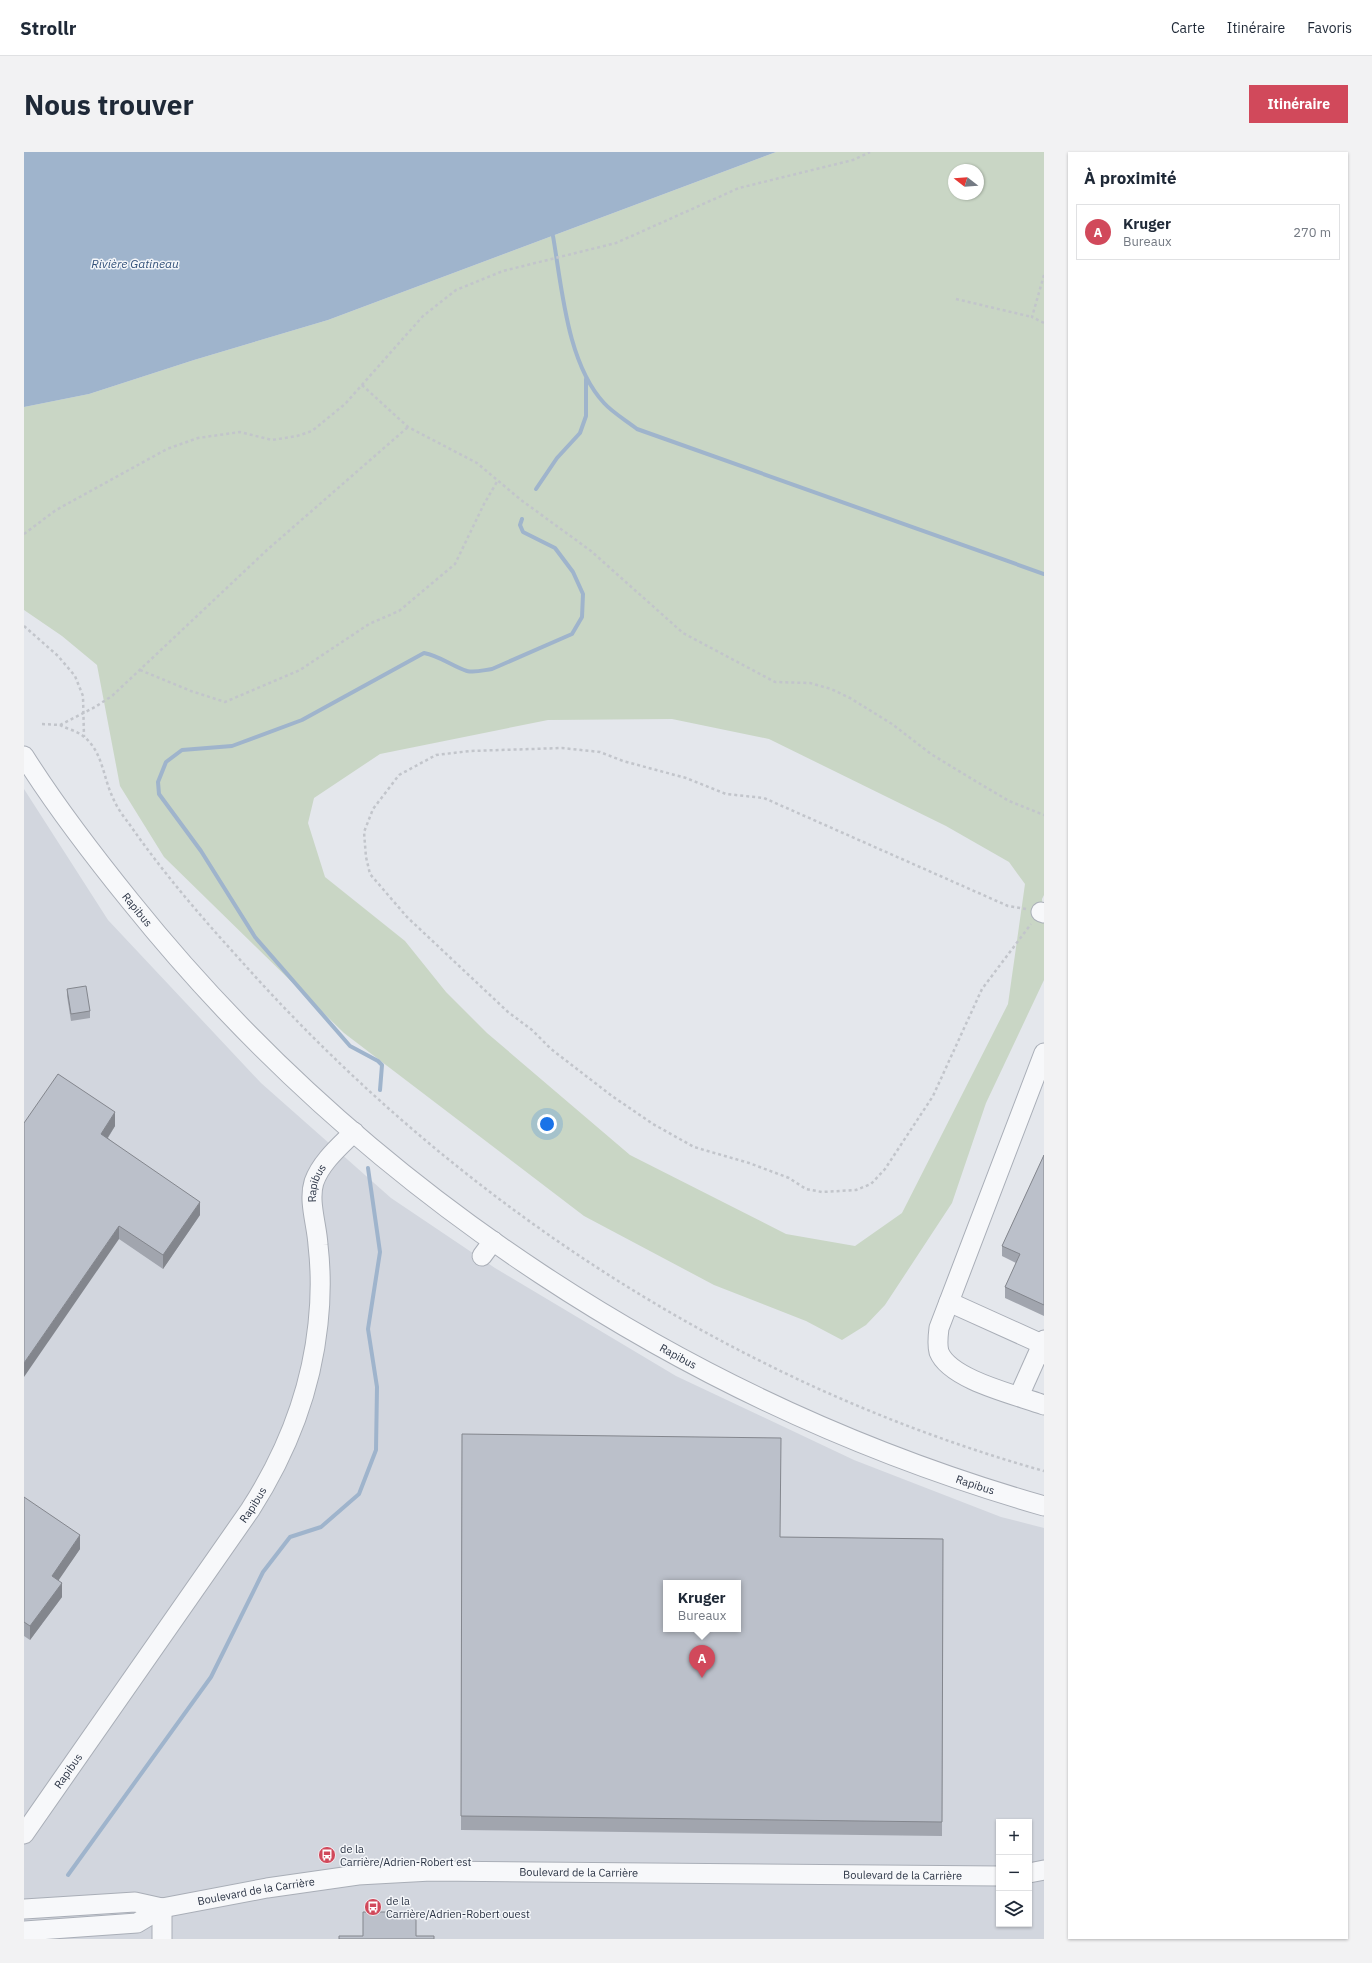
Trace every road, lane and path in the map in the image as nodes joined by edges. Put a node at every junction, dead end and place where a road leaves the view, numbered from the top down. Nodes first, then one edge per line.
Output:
1 (870, 152) edge
2 (1044, 275) edge
3 (956, 299) dead end
4 (1032, 316) junction
5 (1044, 323) edge
6 (362, 386) junction
7 (408, 427) junction
8 (498, 480) junction
9 (24, 534) edge
10 (24, 626) edge
11 (140, 670) junction
12 (82, 713) junction
13 (42, 724) dead end
14 (60, 725) junction
15 (84, 737) junction
16 (24, 756) edge
17 (1044, 815) edge
18 (1042, 912) edge
19 (1044, 1053) edge
20 (354, 1132) junction
21 (493, 1241) junction
22 (482, 1256) dead end
23 (949, 1302) junction
24 (1043, 1342) edge
25 (1019, 1396) junction
26 (1044, 1405) edge
27 (1044, 1471) edge
28 (1044, 1506) edge
29 (24, 1834) edge
30 (1044, 1870) edge
31 (1032, 1872) edge
32 (996, 1876) edge
33 (162, 1908) junction
34 (24, 1909) edge
35 (24, 1930) edge
36 (162, 1939) edge

1 - 6 path
2 - 4 path
3 - 4 path
4 - 5 path
6 - 7 path
6 - 9 path
7 - 8 path
7 - 11 path
8 - 11 path
8 - 17 path
10 - 12 path
11 - 12 path
12 - 14 path
12 - 15 path
13 - 14 path
14 - 15 path
15 - 27 path
16 - 20 street, Rapibus
18 - 18 path
19 - 23 street
20 - 21 street, Rapibus
20 - 29 street, Rapibus
21 - 22 street
21 - 28 street, Rapibus
23 - 24 street
23 - 25 street
24 - 25 street
25 - 26 street
30 - 31 street
32 - 33 street, Boulevard de la Carrière
33 - 34 street, Boulevard de la Carrière
33 - 35 street, Boulevard de la Carrière
33 - 36 street

